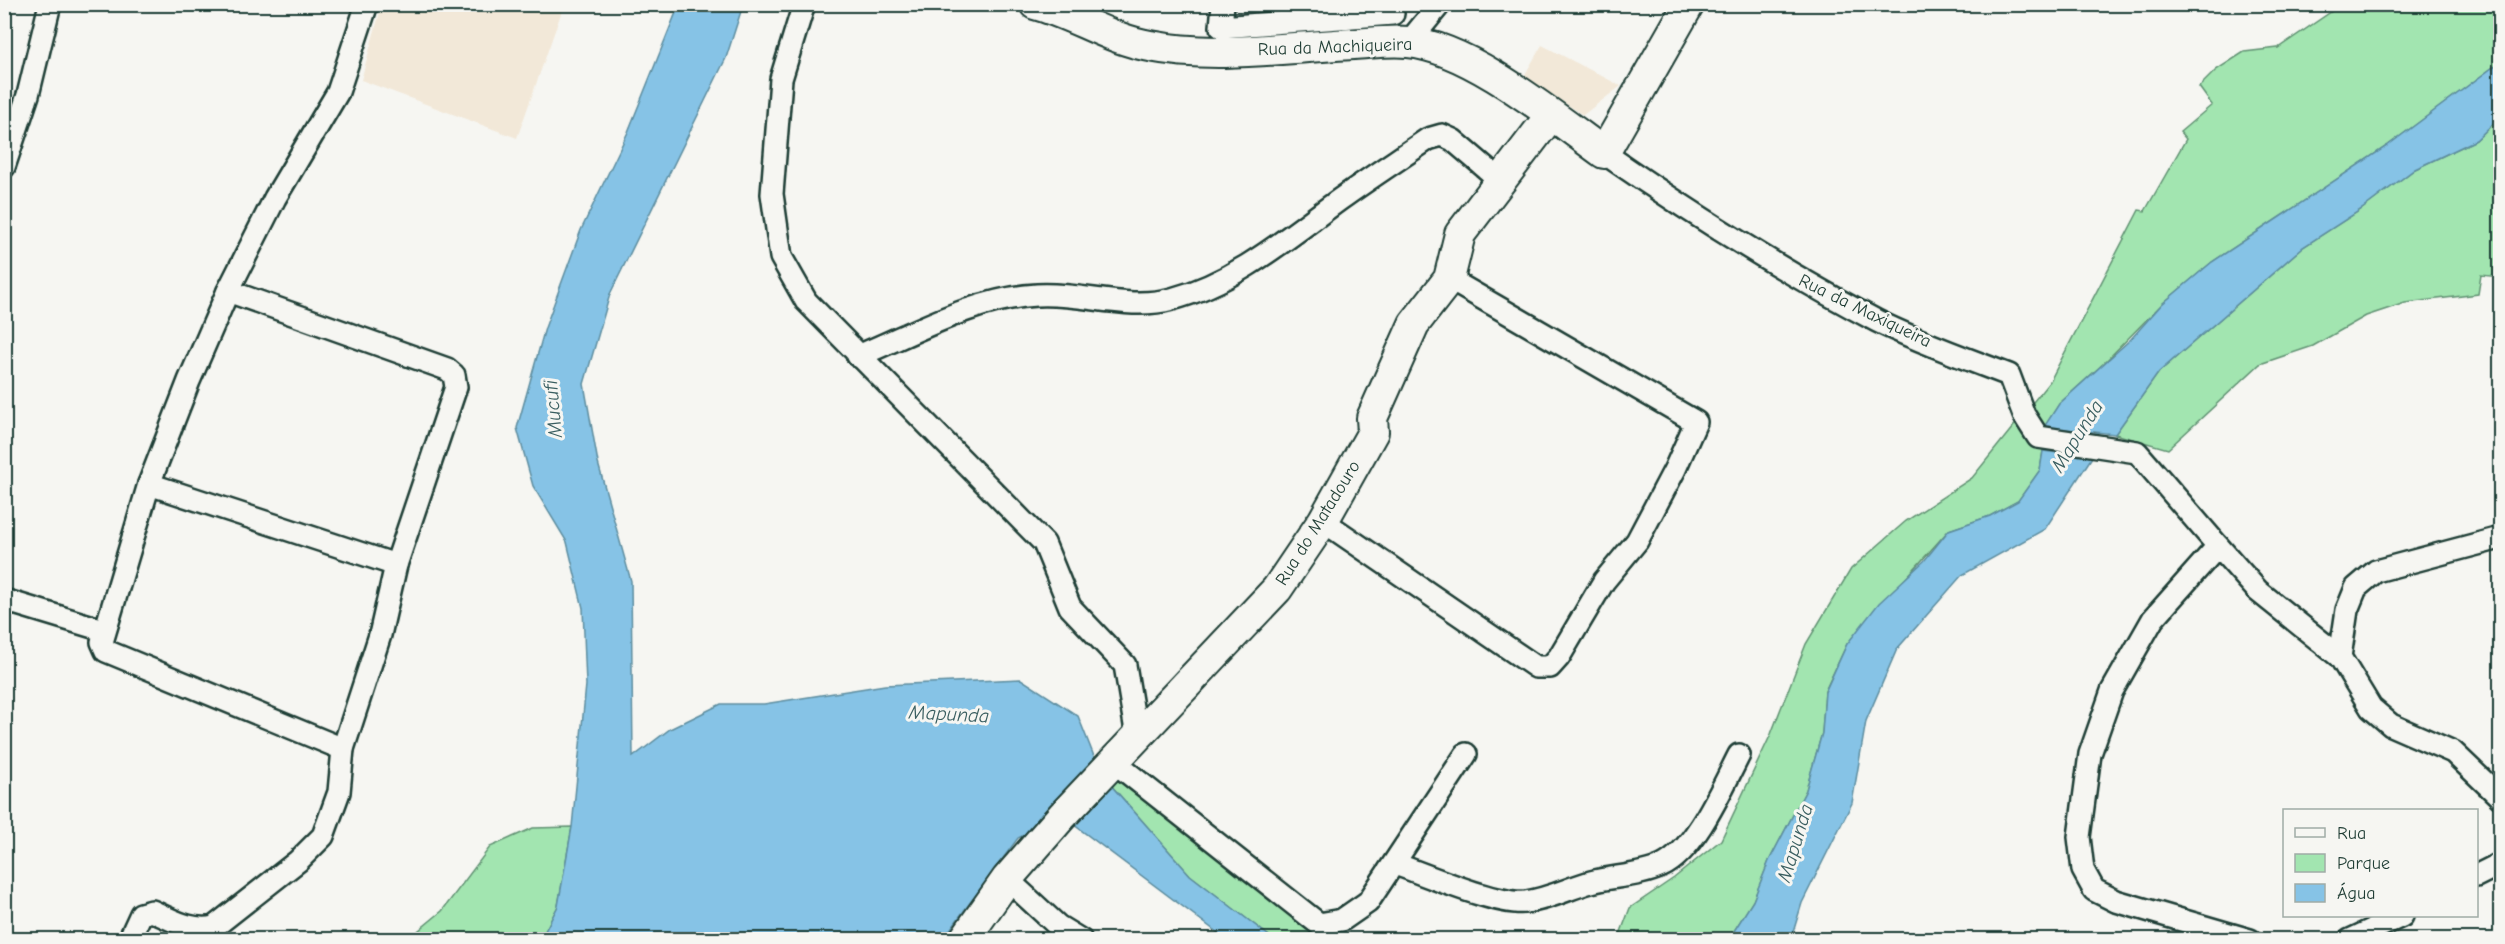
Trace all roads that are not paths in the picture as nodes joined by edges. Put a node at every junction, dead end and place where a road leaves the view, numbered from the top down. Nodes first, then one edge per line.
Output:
1 (50, 4) edge
2 (367, 4) edge
3 (804, 4) edge
4 (1035, 4) edge
5 (1223, 4) edge
6 (1440, 4) edge
7 (1689, 4) edge
8 (1393, 14) dead end
9 (1409, 42) junction
10 (1551, 115) junction
11 (1604, 153) junction
12 (4, 167) edge
13 (1500, 180) junction
14 (1670, 198) joint
15 (1449, 279) junction
16 (228, 291) junction
17 (858, 356) junction
18 (149, 484) junction
19 (1323, 522) junction
20 (2500, 538) edge
21 (2218, 546) junction
22 (396, 565) junction
23 (4, 600) edge
24 (103, 630) junction
25 (2340, 657) junction
26 (1137, 737) junction
27 (343, 749) junction
28 (1466, 754) dead end
29 (1739, 755) dead end
30 (1108, 768) junction
31 (2500, 796) edge
32 (1395, 864) junction
33 (2500, 864) edge
34 (2478, 875) edge
35 (1007, 879) junction
36 (2398, 917) edge
37 (1059, 933) edge
38 (129, 939) edge
39 (964, 939) edge
40 (1081, 939) edge
41 (2250, 939) edge
42 (2350, 939) edge

1 - 12 street
2 - 16 street
3 - 17 street
4 - 9 street, Rua da Machiqueira
5 - 8 street
6 - 9 street
7 - 11 street
9 - 10 street, Rua da Machiqueira
10 - 11 street, Rua da Machiqueira
10 - 13 street, Rua do Matadouro
11 - 14 street, Rua da Machiqueira
13 - 15 street, Rua do Matadouro
13 - 17 street
14 - 21 street, Rua da Maxiqueira
15 - 19 street, Rua do Matadouro
15 - 19 street
16 - 18 street
16 - 22 street
17 - 26 street
18 - 22 street
18 - 24 street
19 - 26 street, Rua do Matadouro
20 - 25 street
21 - 25 street
21 - 41 street
22 - 27 street
23 - 24 street
24 - 27 street
25 - 31 street
26 - 30 street, Rua do Matadouro
27 - 38 street
28 - 32 street
29 - 32 street
30 - 32 street
30 - 35 street, Rua do Matadouro
33 - 34 street
35 - 37 street
35 - 39 street, Rua do Matadouro
36 - 42 street
37 - 40 street

